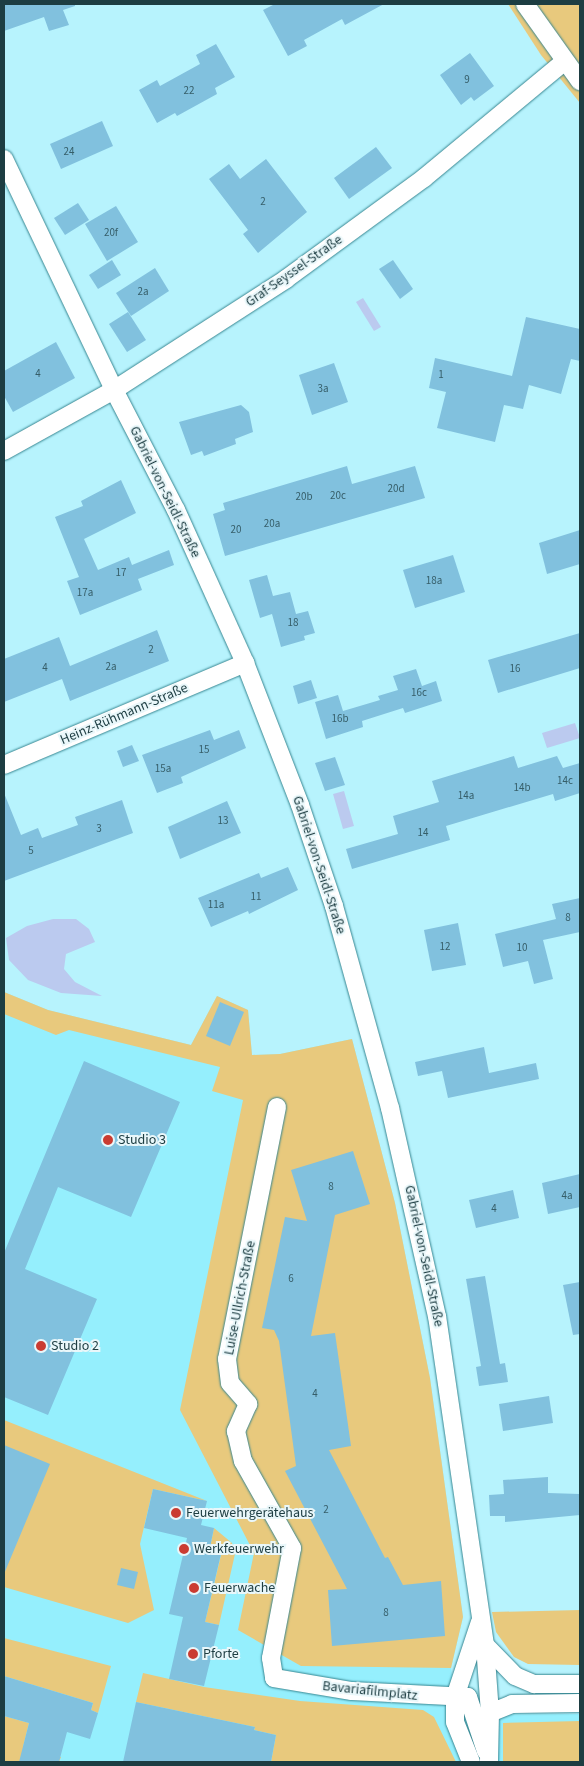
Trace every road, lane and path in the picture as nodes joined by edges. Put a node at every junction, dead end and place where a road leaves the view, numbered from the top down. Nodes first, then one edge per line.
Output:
1 (525, 4) edge
2 (565, 61) junction
3 (580, 82) edge
4 (4, 159) edge
5 (114, 390) junction
6 (4, 451) edge
7 (245, 663) junction
8 (4, 765) edge
9 (277, 1107) dead end
10 (480, 1621) junction
11 (485, 1645) junction
12 (488, 1675) junction
13 (274, 1678) joint
14 (580, 1684) edge
15 (461, 1697) junction
16 (580, 1704) edge
17 (490, 1713) junction
18 (489, 1760) edge
19 (471, 1762) edge

1 - 2 street
2 - 3 street
2 - 5 street, Graf-Seyssel-Straße
4 - 5 street, Gabriel-von-Seidl-Straße
5 - 6 street, Graf-Seyssel-Straße
5 - 7 street, Gabriel-von-Seidl-Straße
7 - 8 street, Heinz-Rühmann-Straße
7 - 10 street, Gabriel-von-Seidl-Straße
9 - 13 street, Luise-Ullrich-Straße
10 - 11 street, Gabriel-von-Seidl-Straße
10 - 15 street, Gabriel-von-Seidl-Straße
11 - 12 street, Gabriel-von-Seidl-Straße
11 - 14 street
12 - 15 street
12 - 17 street, Gabriel-von-Seidl-Straße
13 - 15 street, Bavariafilmplatz
15 - 18 street, Gabriel-von-Seidl-Straße
15 - 19 street, Gabriel-von-Seidl-Straße
16 - 17 street
17 - 18 street, Gabriel-von-Seidl-Straße

